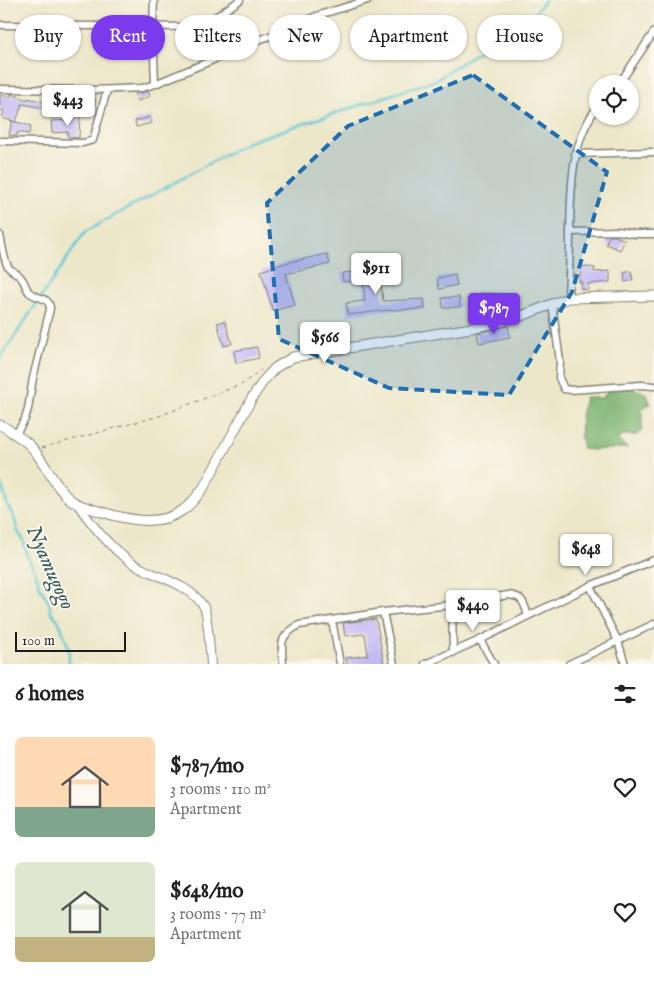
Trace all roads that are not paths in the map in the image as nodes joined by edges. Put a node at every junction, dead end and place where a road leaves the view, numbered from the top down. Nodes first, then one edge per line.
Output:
1 (154, 0) edge
2 (240, 0) edge
3 (368, 0) edge
4 (153, 15) edge
5 (0, 25) edge
6 (91, 26) edge
7 (165, 27) edge
8 (654, 32) edge
9 (154, 60) edge
10 (625, 75) edge
11 (155, 84) junction
12 (0, 88) edge
13 (107, 90) junction
14 (589, 120) edge
15 (0, 141) edge
16 (654, 152) edge
17 (575, 154) junction
18 (570, 232) junction
19 (654, 234) edge
20 (0, 235) edge
21 (654, 296) edge
22 (568, 298) junction
23 (552, 304) junction
24 (654, 386) edge
25 (0, 425) edge
26 (16, 434) junction
27 (78, 504) junction
28 (654, 560) edge
29 (590, 586) junction
30 (452, 604) junction
31 (383, 612) junction
32 (528, 616) junction
33 (332, 620) junction
34 (654, 624) edge
35 (480, 640) junction
36 (618, 641) junction
37 (453, 652) junction
38 (211, 664) edge
39 (283, 664) edge
40 (340, 664) edge
41 (394, 664) edge
42 (425, 664) edge
43 (494, 664) edge
44 (568, 664) edge
45 (625, 664) edge

1 - 4 street
2 - 7 street
3 - 11 street
5 - 6 street
8 - 10 street
9 - 11 street
11 - 13 street
12 - 13 street
13 - 15 street
14 - 17 street
16 - 17 street
17 - 18 street
18 - 19 street
18 - 22 street
20 - 26 street
21 - 22 main road
22 - 23 main road
23 - 24 street
23 - 27 main road
25 - 26 main road
26 - 27 main road
27 - 38 street
28 - 29 street
29 - 32 street
29 - 36 street
30 - 31 street
30 - 32 street
30 - 37 street
31 - 33 street
31 - 41 street
32 - 35 street
33 - 39 street
33 - 40 street
34 - 36 street
35 - 37 street
35 - 43 street
36 - 44 street
36 - 45 street
37 - 42 street

